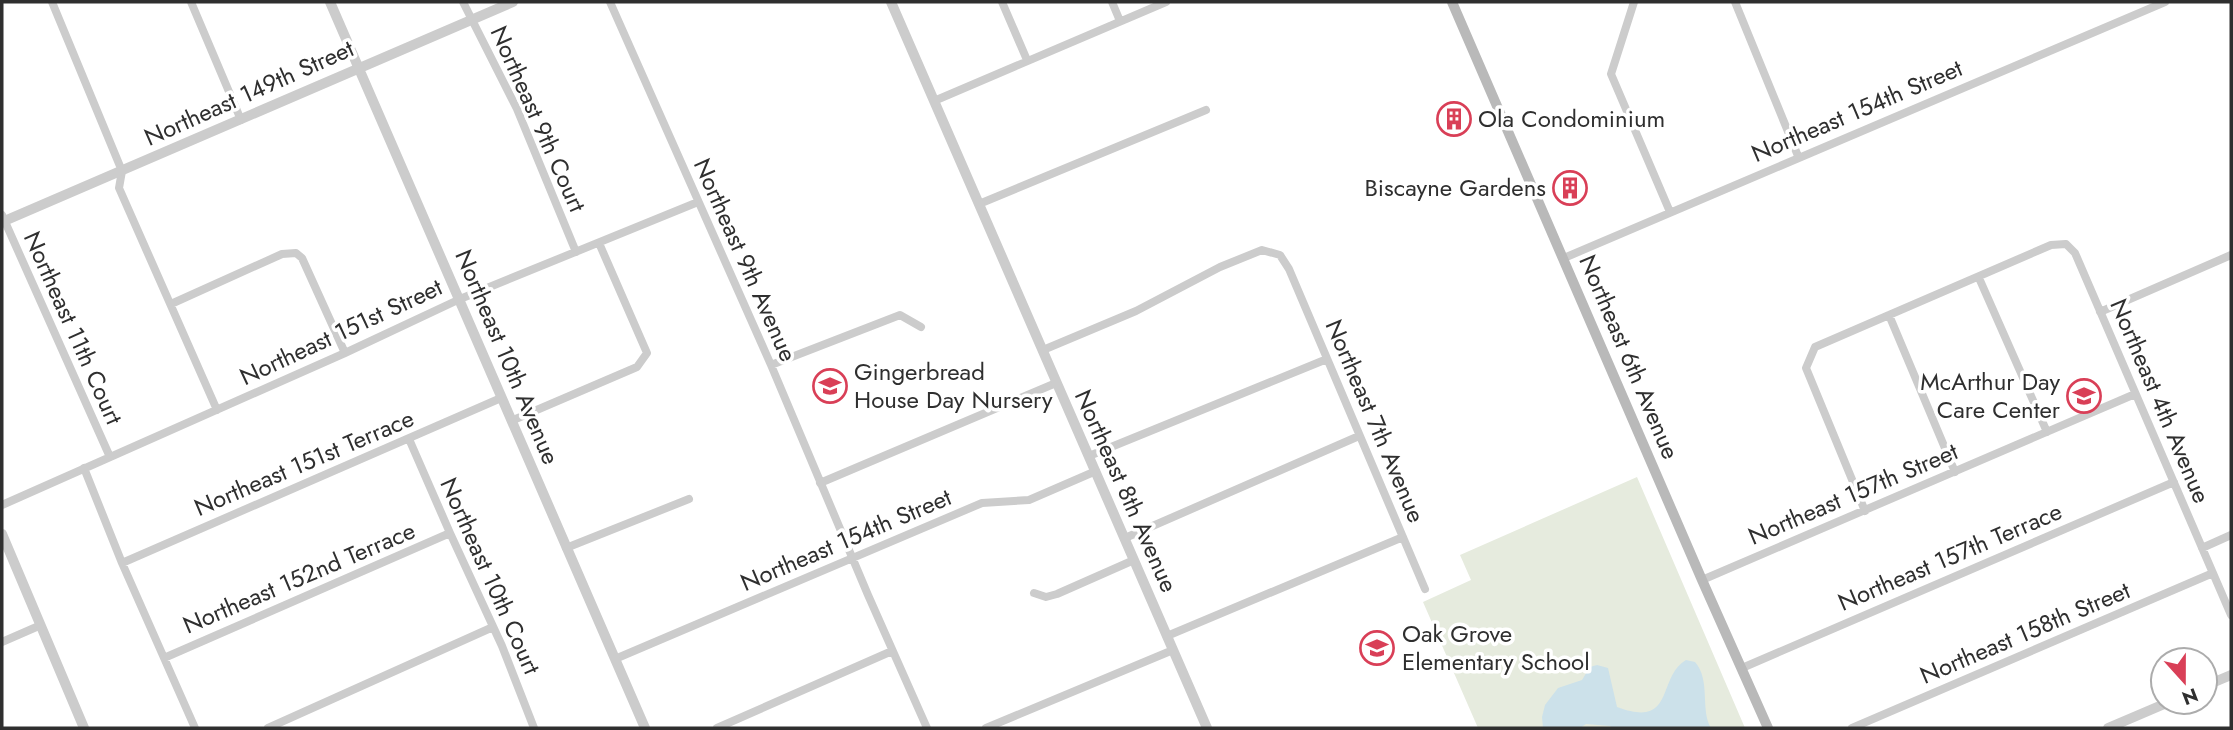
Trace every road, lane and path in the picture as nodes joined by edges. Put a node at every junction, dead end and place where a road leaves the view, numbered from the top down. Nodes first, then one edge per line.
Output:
1 (52, 2) edge
2 (191, 2) edge
3 (330, 2) edge
4 (463, 2) edge
5 (513, 2) edge
6 (610, 2) edge
7 (891, 2) edge
8 (1002, 2) edge
9 (1112, 2) edge
10 (1166, 2) edge
11 (1452, 2) edge
12 (1634, 2) edge
13 (1735, 2) edge
14 (2165, 2) edge
15 (471, 19) junction
16 (1120, 21) junction
17 (1027, 60) junction
18 (359, 68) junction
19 (934, 101) junction
20 (1206, 110) dead end
21 (241, 120) junction
22 (1798, 156) junction
23 (122, 171) junction
24 (698, 202) junction
25 (979, 204) junction
26 (1670, 212) junction
27 (3, 220) edge
28 (599, 243) junction
29 (576, 252) junction
30 (2231, 255) edge
31 (1564, 258) junction
32 (1979, 278) junction
33 (460, 299) junction
34 (170, 304) junction
35 (2100, 312) junction
36 (1889, 315) junction
37 (921, 327) dead end
38 (1043, 350) junction
39 (345, 353) junction
40 (1326, 359) junction
41 (771, 365) junction
42 (1056, 383) junction
43 (2135, 394) junction
44 (501, 398) junction
45 (217, 410) junction
46 (511, 421) junction
47 (2047, 432) junction
48 (1359, 436) junction
49 (409, 439) junction
50 (1089, 456) junction
51 (110, 457) junction
52 (83, 468) junction
53 (1096, 471) junction
54 (1955, 471) junction
55 (2174, 482) junction
56 (820, 483) junction
57 (689, 499) dead end
58 (2, 505) edge
59 (1865, 511) junction
60 (450, 533) junction
61 (2, 534) edge
62 (2231, 535) edge
63 (1403, 537) junction
64 (1125, 538) junction
65 (566, 548) junction
66 (2202, 548) junction
67 (853, 558) junction
68 (1134, 560) junction
69 (122, 563) junction
70 (2213, 573) junction
71 (1702, 580) junction
72 (1425, 589) dead end
73 (1034, 593) dead end
74 (2231, 615) edge
75 (41, 625) junction
76 (493, 627) junction
77 (1167, 636) junction
78 (2, 642) edge
79 (1173, 650) junction
80 (892, 651) junction
81 (164, 657) junction
82 (615, 659) junction
83 (1742, 668) junction
84 (2149, 711) edge
85 (533, 726) edge
86 (84, 728) edge
87 (195, 728) edge
88 (268, 728) edge
89 (522, 728) edge
90 (645, 728) edge
91 (717, 728) edge
92 (928, 728) edge
93 (986, 728) edge
94 (1207, 728) edge
95 (1768, 728) edge
96 (1852, 728) edge
97 (2108, 728) edge

1 - 23 street
2 - 21 street
3 - 18 street, Northeast 10th Avenue
4 - 15 street, Northeast 9th Court
5 - 15 street, Northeast 149th Street
6 - 24 street, Northeast 9th Avenue
7 - 19 street, Northeast 8th Avenue
8 - 17 street
9 - 16 street
10 - 16 street
11 - 31 main road, Northeast 6th Avenue
12 - 26 street
13 - 22 street
14 - 22 street, Northeast 154th Street
15 - 18 street, Northeast 149th Street
15 - 29 street, Northeast 9th Court
16 - 17 street
17 - 19 street
18 - 21 street, Northeast 149th Street
18 - 33 street, Northeast 10th Avenue
19 - 25 street, Northeast 8th Avenue
20 - 25 street
21 - 23 street, Northeast 149th Street
22 - 26 street, Northeast 154th Street
23 - 27 street, Northeast 149th Street
23 - 34 street
24 - 28 street, Northeast 151st Street
24 - 41 street, Northeast 9th Avenue
25 - 38 street, Northeast 8th Avenue
26 - 31 street, Northeast 154th Street
27 - 51 street, Northeast 11th Court
28 - 29 street, Northeast 151st Street
28 - 46 street
29 - 33 street, Northeast 151st Street
30 - 35 street
31 - 71 main road, Northeast 6th Avenue
32 - 35 street, Northeast 4th Avenue
32 - 36 street
32 - 47 street
33 - 39 street, Northeast 151st Street
33 - 44 street, Northeast 10th Avenue
34 - 39 street
34 - 45 street
35 - 43 street, Northeast 4th Avenue
36 - 54 street
36 - 59 street
37 - 41 street
38 - 40 street, Northeast 7th Avenue
38 - 42 street, Northeast 8th Avenue
39 - 45 street, Northeast 151st Street
40 - 48 street, Northeast 7th Avenue
40 - 50 street
41 - 56 street, Northeast 9th Avenue
42 - 50 street, Northeast 8th Avenue
42 - 56 street
43 - 47 street, Northeast 157th Street
43 - 55 street, Northeast 4th Avenue
44 - 46 street, Northeast 10th Avenue
44 - 49 street, Northeast 151st Terrace
45 - 51 street, Northeast 151st Street
46 - 65 street, Northeast 10th Avenue
47 - 54 street, Northeast 157th Street
48 - 63 street, Northeast 7th Avenue
48 - 64 street
49 - 60 street, Northeast 10th Court
49 - 69 street, Northeast 151st Terrace
50 - 53 street, Northeast 8th Avenue
51 - 52 street, Northeast 151st Street
52 - 58 street, Northeast 151st Street
52 - 69 street
53 - 64 street, Northeast 8th Avenue
53 - 67 street, Northeast 154th Street
54 - 59 street, Northeast 157th Street
55 - 66 street, Northeast 4th Avenue
55 - 83 street, Northeast 157th Terrace
56 - 67 street, Northeast 9th Avenue
57 - 65 street
59 - 71 street, Northeast 157th Street
60 - 76 street, Northeast 10th Court
60 - 81 street, Northeast 152nd Terrace
61 - 75 street
62 - 66 street
63 - 72 street, Northeast 7th Avenue
63 - 77 street
64 - 68 street, Northeast 8th Avenue
65 - 82 street, Northeast 10th Avenue
66 - 70 street, Northeast 4th Avenue
67 - 80 street, Northeast 9th Avenue
67 - 82 street, Northeast 154th Street
68 - 73 street
68 - 77 street, Northeast 8th Avenue
69 - 81 street
70 - 74 street, Northeast 4th Avenue
70 - 96 street, Northeast 158th Street
71 - 83 main road, Northeast 6th Avenue
75 - 78 street
75 - 86 street
76 - 85 street, Northeast 10th Court
76 - 88 street
77 - 79 street, Northeast 8th Avenue
79 - 93 street
79 - 94 street, Northeast 8th Avenue
80 - 91 street
80 - 92 street, Northeast 9th Avenue
81 - 87 street
82 - 90 street, Northeast 10th Avenue
83 - 95 main road, Northeast 6th Avenue
84 - 97 street
85 - 89 street

